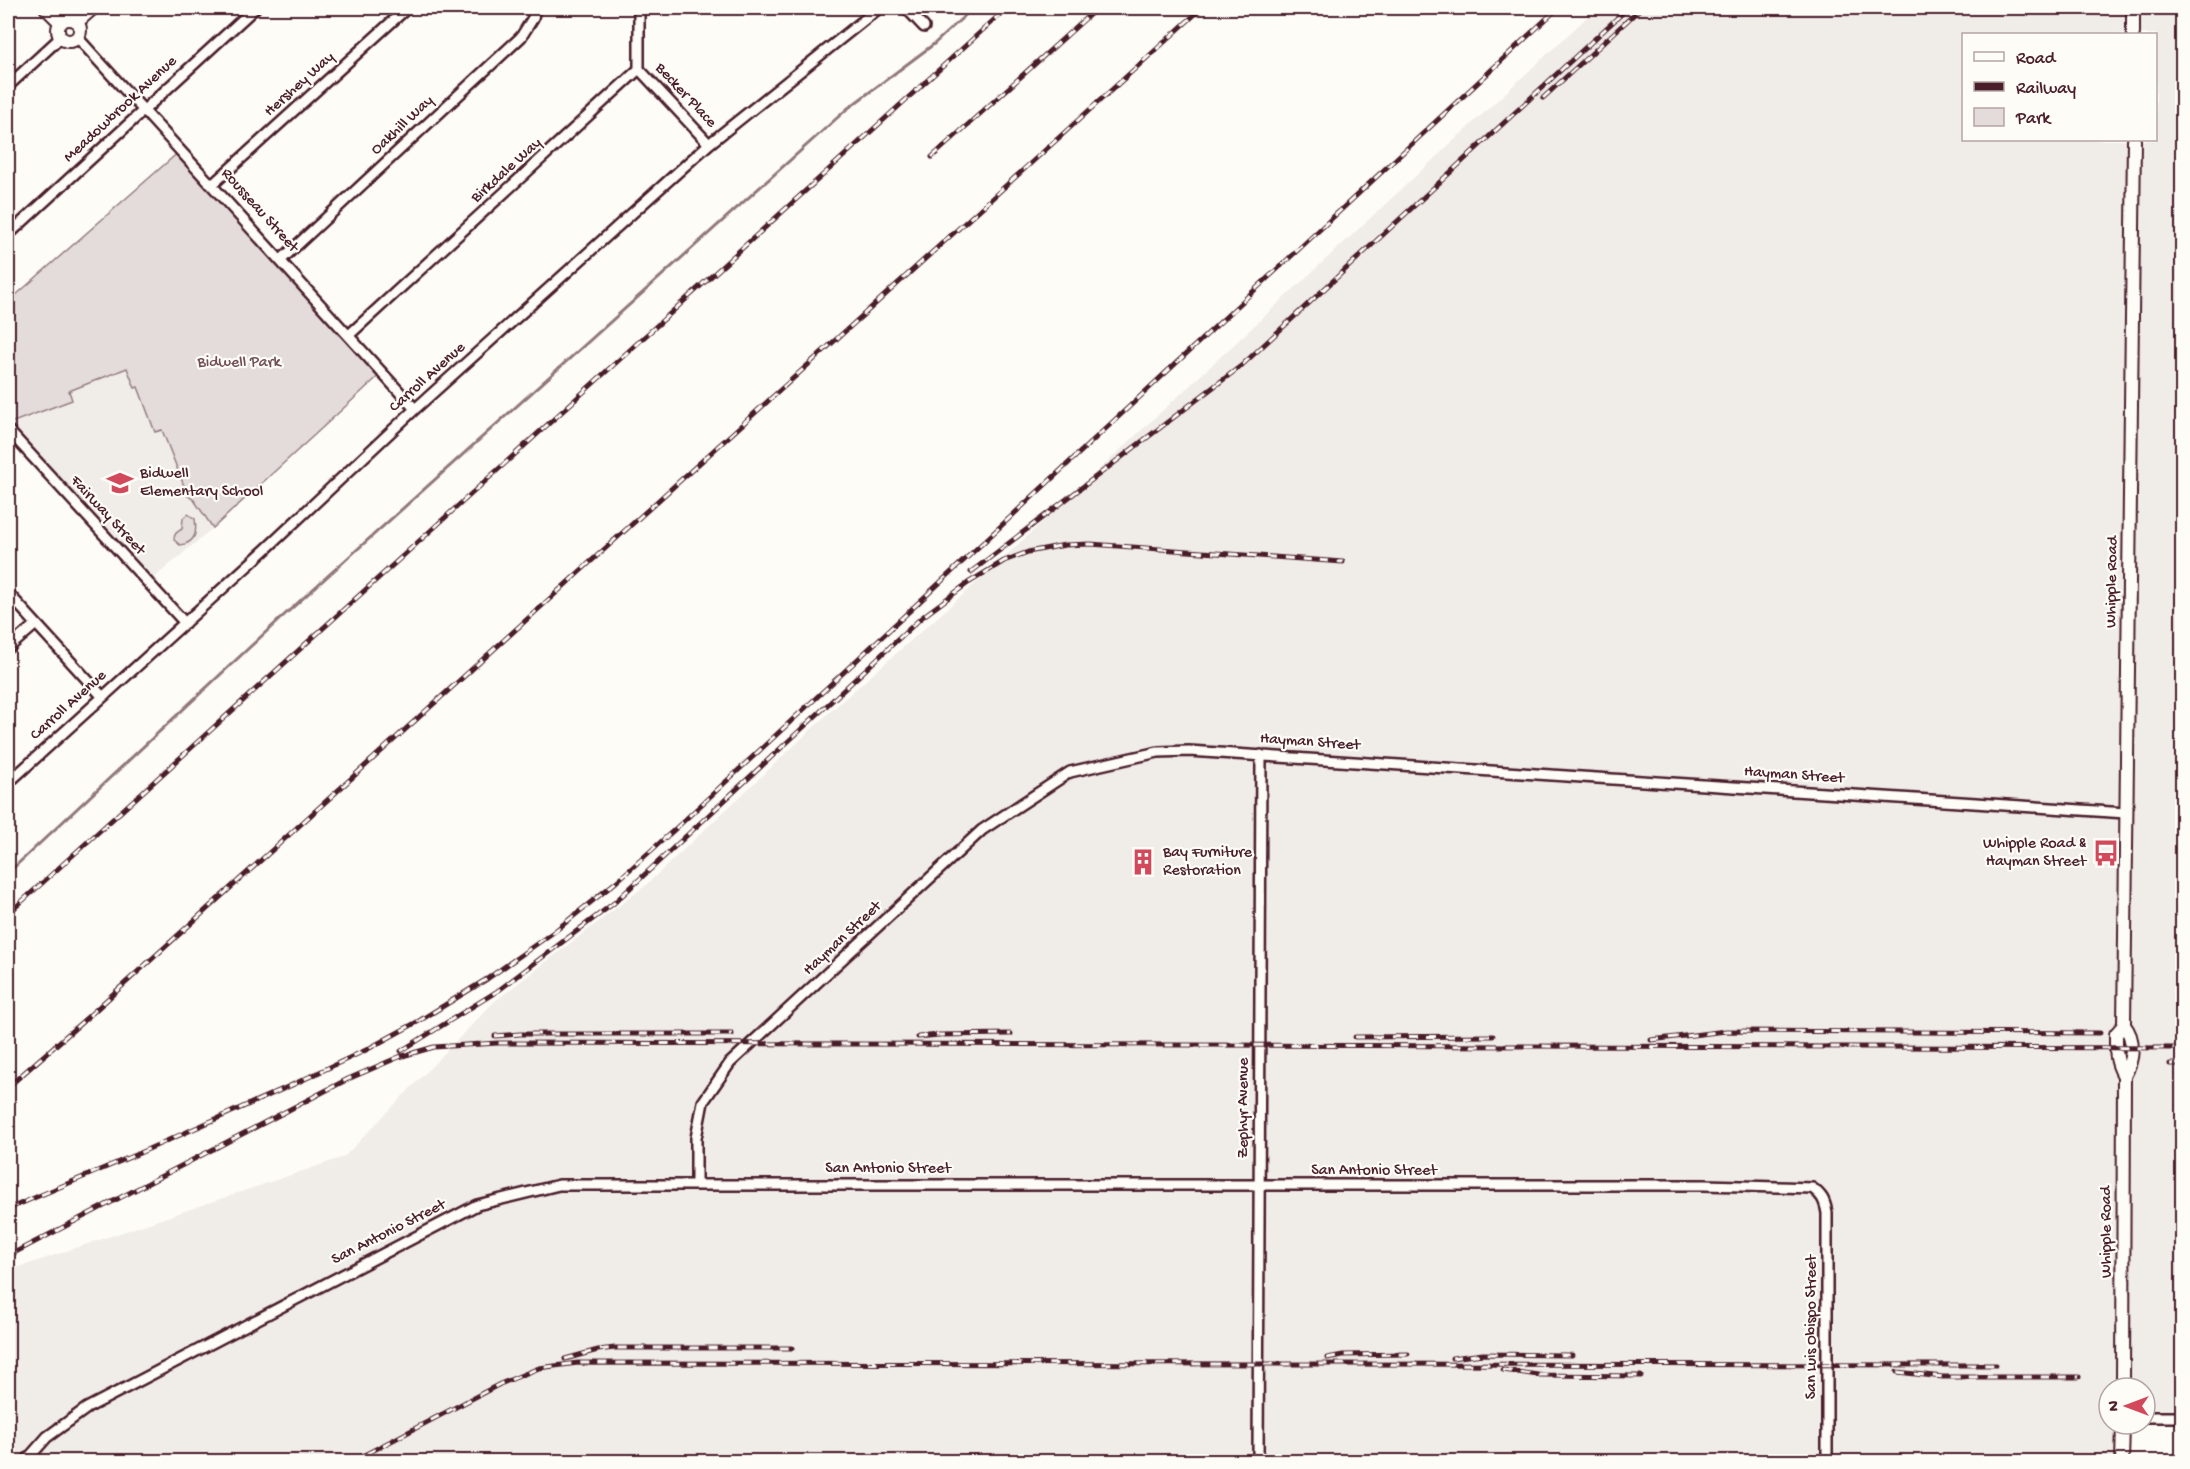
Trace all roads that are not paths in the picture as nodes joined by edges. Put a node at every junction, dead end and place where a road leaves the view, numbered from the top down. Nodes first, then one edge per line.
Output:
1 (46, 8) edge
2 (93, 8) edge
3 (255, 8) edge
4 (407, 8) edge
5 (535, 8) edge
6 (639, 8) edge
7 (879, 8) edge
8 (906, 8) edge
9 (2133, 8) edge
10 (77, 22) junction
11 (61, 23) junction
12 (924, 27) dead end
13 (2133, 33) edge
14 (61, 36) junction
15 (77, 37) junction
16 (639, 69) junction
17 (8, 86) edge
18 (144, 109) junction
19 (2134, 141) edge
20 (709, 144) junction
21 (212, 185) junction
22 (8, 235) edge
23 (281, 260) junction
24 (349, 335) junction
25 (415, 409) junction
26 (8, 430) edge
27 (8, 593) edge
28 (185, 622) junction
29 (36, 624) junction
30 (8, 648) edge
31 (102, 696) junction
32 (1261, 755) junction
33 (8, 783) edge
34 (2126, 813) junction
35 (696, 1183) junction
36 (1259, 1186) junction
37 (1821, 1194) joint
38 (2123, 1376) edge
39 (2157, 1417) edge
40 (2182, 1417) edge
41 (2123, 1436) edge
42 (25, 1461) edge
43 (1258, 1461) edge
44 (1827, 1461) edge
45 (2122, 1461) edge

1 - 11 main road
2 - 10 main road
3 - 18 street, Meadowbrook Avenue
4 - 21 street, Hershey Way
5 - 23 street, Oakhill Way
6 - 16 street
7 - 20 street, Carroll Avenue
8 - 12 street
9 - 13 main road
10 - 11 main road
10 - 15 main road
11 - 14 main road
14 - 15 main road
14 - 17 street
15 - 18 street, Rousseau Street
16 - 20 street, Becker Place
16 - 24 street, Birkdale Way
18 - 21 street, Rousseau Street
18 - 22 street, Meadowbrook Avenue
19 - 34 main road, Whipple Road
20 - 25 street, Carroll Avenue
21 - 23 street, Rousseau Street
23 - 24 street, Rousseau Street
24 - 25 street, Rousseau Street
25 - 28 street, Carroll Avenue
26 - 28 street, Fairway Street
27 - 29 street
28 - 31 street, Carroll Avenue
29 - 30 street
29 - 31 street
31 - 33 street, Carroll Avenue
32 - 34 street, Hayman Street
32 - 35 street, Hayman Street
32 - 36 street, Zephyr Avenue
34 - 38 main road, Whipple Road
35 - 36 street, San Antonio Street
35 - 42 street, San Antonio Street
36 - 37 street, San Antonio Street
36 - 43 street, Zephyr Avenue
37 - 44 street, San Luis Obispo Street
39 - 40 street
41 - 45 main road

